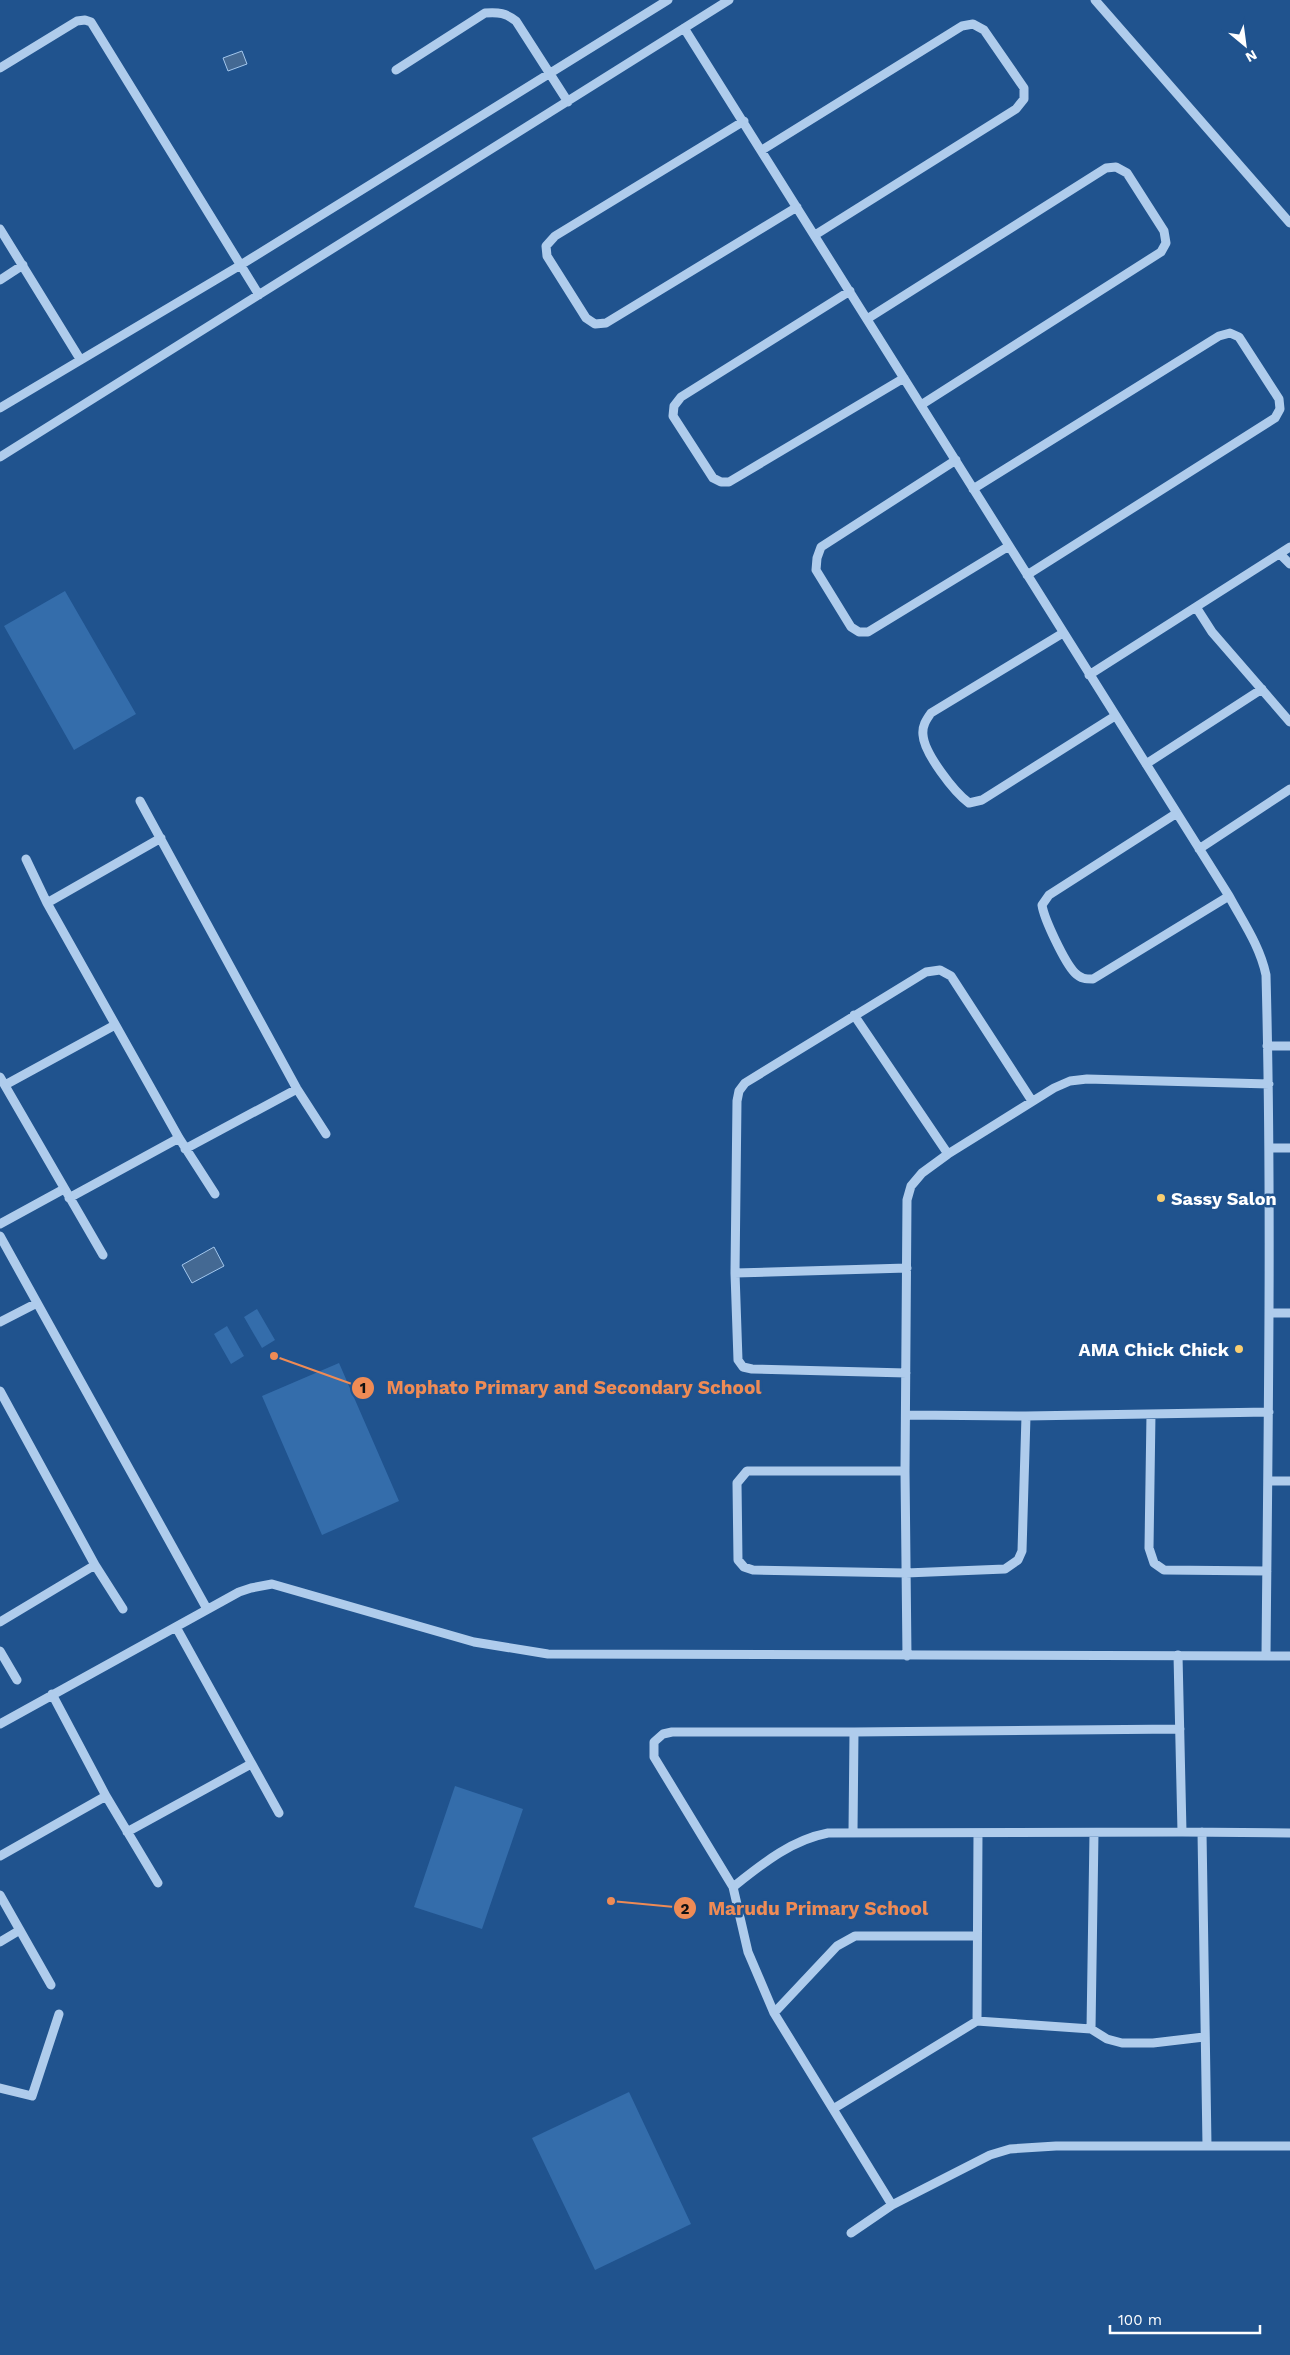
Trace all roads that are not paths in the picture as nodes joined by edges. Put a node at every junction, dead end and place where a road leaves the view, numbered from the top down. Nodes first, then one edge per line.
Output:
1 (668, 0) edge
2 (729, 0) edge
3 (1095, 0) edge
4 (684, 28) junction
5 (0, 68) edge
6 (396, 70) dead end
7 (550, 73) junction
8 (568, 102) junction
9 (744, 121) junction
10 (762, 150) junction
11 (797, 206) junction
12 (1290, 223) edge
13 (0, 229) edge
14 (815, 234) junction
15 (23, 265) junction
16 (239, 266) junction
17 (0, 280) edge
18 (850, 291) junction
19 (258, 295) junction
20 (867, 319) junction
21 (80, 359) junction
22 (904, 378) junction
23 (920, 405) junction
24 (0, 408) edge
25 (0, 457) edge
26 (956, 460) junction
27 (973, 490) junction
28 (1009, 546) junction
29 (1290, 547) edge
30 (1280, 554) junction
31 (1290, 564) edge
32 (1027, 575) junction
33 (1196, 607) junction
34 (1063, 633) junction
35 (1089, 676) junction
36 (1262, 689) junction
37 (1115, 716) junction
38 (1290, 722) edge
39 (1146, 764) junction
40 (1290, 788) edge
41 (140, 801) dead end
42 (1177, 813) junction
43 (161, 838) junction
44 (1199, 848) junction
45 (26, 859) dead end
46 (1229, 896) junction
47 (47, 903) junction
48 (854, 1015) junction
49 (115, 1025) junction
50 (1268, 1046) junction
51 (1290, 1046) edge
52 (2, 1081) edge
53 (1269, 1084) junction
54 (298, 1089) junction
55 (1032, 1101) junction
56 (326, 1134) dead end
57 (179, 1138) junction
58 (185, 1148) junction
59 (1269, 1148) junction
60 (1290, 1148) edge
61 (948, 1154) junction
62 (64, 1189) junction
63 (215, 1194) dead end
64 (69, 1198) junction
65 (0, 1224) edge
66 (0, 1236) edge
67 (103, 1255) dead end
68 (907, 1268) junction
69 (735, 1273) junction
70 (37, 1303) junction
71 (1270, 1313) junction
72 (1290, 1313) edge
73 (0, 1322) edge
74 (906, 1373) junction
75 (0, 1392) edge
76 (1269, 1412) junction
77 (1151, 1414) junction
78 (907, 1415) junction
79 (1026, 1416) junction
80 (905, 1471) junction
81 (1268, 1481) junction
82 (1290, 1481) edge
83 (95, 1565) junction
84 (1267, 1571) junction
85 (906, 1573) junction
86 (123, 1609) dead end
87 (207, 1609) junction
88 (0, 1622) edge
89 (176, 1627) junction
90 (0, 1652) edge
91 (1178, 1655) junction
92 (907, 1656) junction
93 (1266, 1656) junction
94 (1290, 1656) edge
95 (17, 1680) dead end
96 (52, 1694) junction
97 (0, 1724) edge
98 (1180, 1729) junction
99 (854, 1732) junction
100 (251, 1764) junction
101 (106, 1796) junction
102 (279, 1812) dead end
103 (127, 1832) junction
104 (853, 1832) junction
105 (1094, 1832) junction
106 (1182, 1832) junction
107 (1202, 1832) junction
108 (978, 1833) junction
109 (1290, 1834) edge
110 (0, 1856) edge
111 (158, 1883) dead end
112 (732, 1887) junction
113 (0, 1895) edge
114 (20, 1930) junction
115 (976, 1936) junction
116 (0, 1942) edge
117 (51, 1985) dead end
118 (774, 2013) junction
119 (59, 2014) dead end
120 (977, 2021) junction
121 (1091, 2029) junction
122 (1204, 2037) junction
123 (0, 2088) edge
124 (833, 2109) junction
125 (1207, 2145) junction
126 (1290, 2146) edge
127 (892, 2205) junction
128 (850, 2233) dead end

1 - 7 street
2 - 4 street
3 - 12 street
4 - 8 street
4 - 9 street
5 - 16 street
6 - 7 street
7 - 8 street
7 - 16 street
8 - 19 street
9 - 10 street
9 - 11 street
10 - 11 street
10 - 14 street
11 - 14 street
13 - 15 street
14 - 18 street
15 - 17 street
15 - 21 street
16 - 19 street
16 - 21 street
18 - 20 street
18 - 22 street
19 - 25 street
20 - 22 street
20 - 23 street
21 - 24 street
22 - 23 street
23 - 26 street
26 - 27 street
26 - 28 street
27 - 28 street
27 - 32 street
28 - 32 street
29 - 30 street
30 - 31 street
30 - 33 street
32 - 34 street
33 - 35 street
33 - 36 street
34 - 35 street
34 - 37 street
35 - 37 street
36 - 38 street
36 - 39 street
37 - 39 street
39 - 42 street
40 - 44 street
41 - 43 street
42 - 44 street
42 - 46 street
43 - 47 street
43 - 54 street
44 - 46 street
45 - 47 street
46 - 50 street
47 - 49 street
48 - 55 street
48 - 61 street
48 - 69 street
49 - 52 street
49 - 57 street
50 - 51 street
50 - 53 street
52 - 62 street
53 - 55 street
53 - 59 street
54 - 56 street
54 - 58 street
55 - 61 street
57 - 58 street
57 - 64 street
58 - 63 street
59 - 60 street
59 - 71 street
61 - 68 street
62 - 64 street
62 - 65 street
64 - 67 street
66 - 70 street
68 - 69 street
68 - 74 street
69 - 74 street
70 - 73 street
70 - 87 street
71 - 72 street
71 - 76 street
74 - 78 street
75 - 83 street
76 - 77 street
76 - 81 street
77 - 79 street
77 - 84 street
78 - 79 street
78 - 80 street
79 - 85 street
80 - 85 street
80 - 85 street
81 - 82 street
81 - 84 street
83 - 86 street
83 - 88 street
84 - 93 street
85 - 92 street
87 - 89 street
87 - 92 street
89 - 96 street
89 - 100 street
90 - 95 street
91 - 92 street
91 - 93 street
91 - 98 street
93 - 94 street
96 - 97 street
96 - 101 street
98 - 99 street
98 - 106 street
99 - 104 street
99 - 112 street
100 - 102 street
100 - 103 street
101 - 103 street
101 - 110 street
103 - 111 street
104 - 108 street
104 - 112 street
105 - 106 street
105 - 108 street
105 - 121 street
106 - 107 street
107 - 109 street
107 - 122 street
108 - 115 street
112 - 118 street
113 - 114 street
114 - 116 street
114 - 117 street
115 - 118 street
115 - 120 street
118 - 124 street
119 - 123 street
120 - 121 street
120 - 124 street
121 - 122 street
122 - 125 street
124 - 127 street
125 - 126 street
125 - 127 street
127 - 128 street

